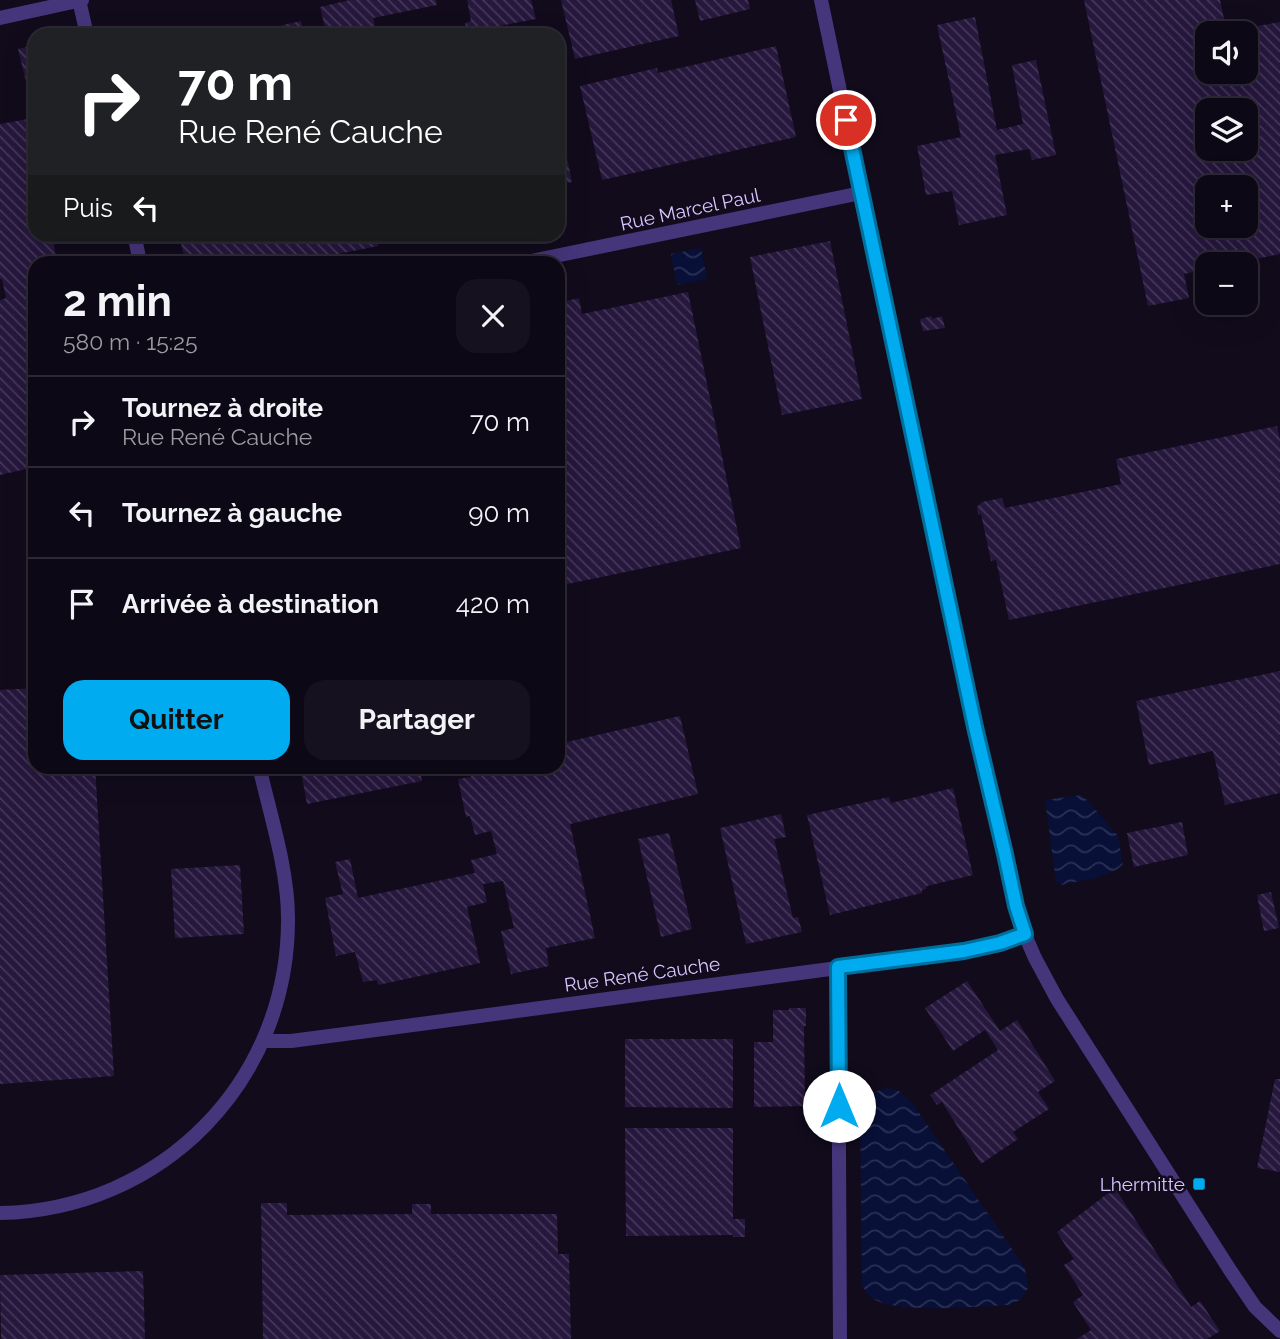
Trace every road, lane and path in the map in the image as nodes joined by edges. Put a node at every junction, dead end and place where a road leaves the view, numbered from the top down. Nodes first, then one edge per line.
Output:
1 (80, 0) edge
2 (821, 0) edge
3 (0, 18) edge
4 (86, 28) edge
5 (861, 193) junction
6 (555, 256) edge
7 (261, 774) edge
8 (1025, 934) junction
9 (838, 967) junction
10 (264, 1041) junction
11 (0, 1213) edge
12 (1279, 1331) edge
13 (840, 1339) edge
14 (1265, 1339) edge

1 - 3 street
1 - 4 street
2 - 5 street
5 - 6 street, Rue Marcel Paul
5 - 8 street
7 - 10 street
8 - 9 street, Rue René Cauche
8 - 12 street
9 - 10 street, Rue René Cauche
9 - 13 street
10 - 11 street
12 - 14 street

